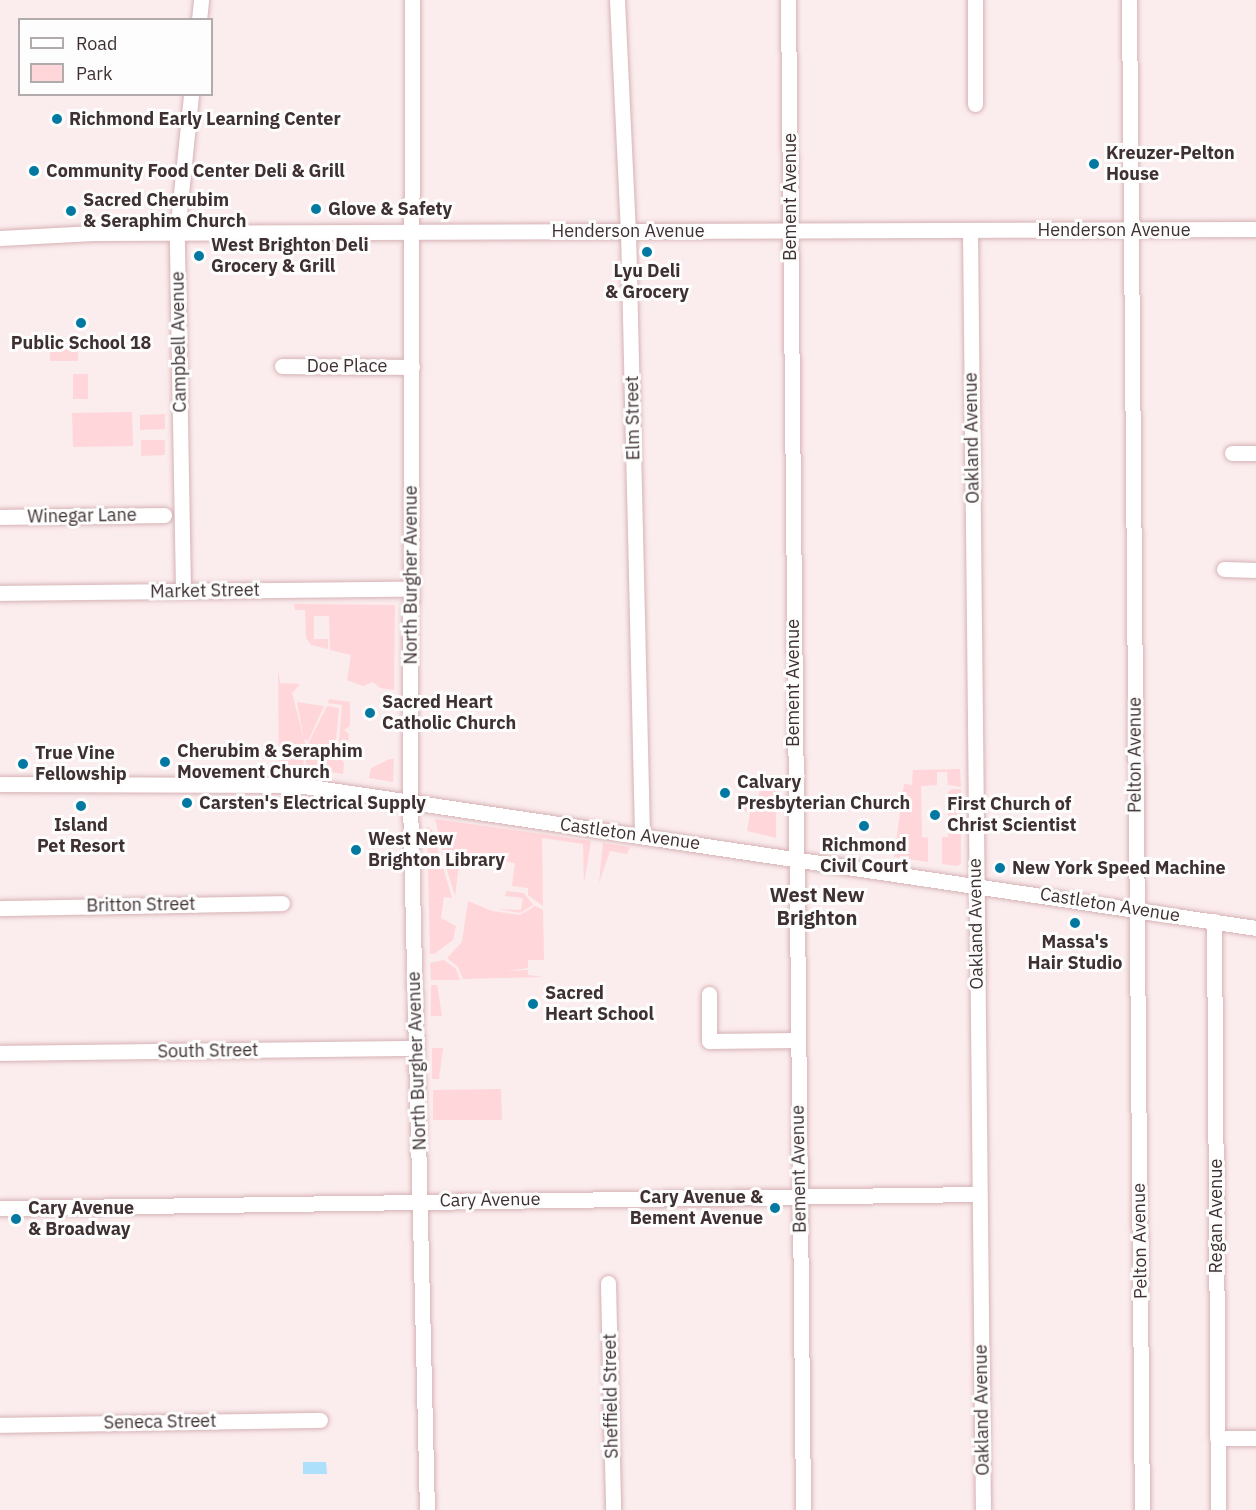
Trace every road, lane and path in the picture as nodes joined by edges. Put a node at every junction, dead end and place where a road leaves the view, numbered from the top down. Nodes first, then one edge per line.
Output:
1 (201, 0) edge
2 (412, 0) edge
3 (617, 0) edge
4 (788, 0) edge
5 (975, 0) edge
6 (1129, 0) edge
7 (199, 18) edge
8 (191, 96) edge
9 (975, 104) dead end
10 (1256, 228) edge
11 (790, 230) junction
12 (970, 230) junction
13 (1131, 230) junction
14 (412, 231) junction
15 (628, 231) junction
16 (177, 233) junction
17 (0, 238) edge
18 (282, 366) dead end
19 (412, 367) junction
20 (1232, 453) dead end
21 (1256, 453) edge
22 (164, 514) dead end
23 (0, 518) edge
24 (1224, 570) dead end
25 (1256, 570) edge
26 (411, 589) junction
27 (183, 591) junction
28 (0, 593) edge
29 (0, 784) edge
30 (410, 801) junction
31 (642, 836) junction
32 (794, 858) junction
33 (976, 885) junction
34 (282, 903) dead end
35 (0, 908) edge
36 (1137, 909) junction
37 (1214, 921) junction
38 (1256, 928) edge
39 (709, 994) dead end
40 (797, 1040) junction
41 (416, 1048) junction
42 (0, 1053) edge
43 (979, 1194) junction
44 (799, 1195) junction
45 (420, 1201) junction
46 (0, 1208) edge
47 (608, 1283) dead end
48 (320, 1420) dead end
49 (0, 1425) edge
50 (1217, 1438) junction
51 (1256, 1438) edge
52 (427, 1510) edge
53 (613, 1510) edge
54 (803, 1510) edge
55 (983, 1510) edge
56 (1142, 1510) edge
57 (1218, 1510) edge

1 - 7 street
2 - 14 street, North Burgher Avenue
3 - 15 street, Elm Street
4 - 11 street, Bement Avenue
5 - 9 street
6 - 13 street, Pelton Avenue
8 - 16 street, Campbell Avenue
10 - 13 street, Henderson Avenue
11 - 12 street, Henderson Avenue
11 - 15 street, Henderson Avenue
11 - 32 street, Bement Avenue
12 - 13 street, Henderson Avenue
12 - 33 street, Oakland Avenue
13 - 36 street, Pelton Avenue
14 - 15 street, Henderson Avenue
14 - 16 street, Henderson Avenue
14 - 19 street, North Burgher Avenue
15 - 31 street, Elm Street
16 - 17 street, Henderson Avenue
16 - 27 street, Campbell Avenue
18 - 19 street, Doe Place
19 - 26 street, North Burgher Avenue
20 - 21 street
22 - 23 street, Winegar Lane
24 - 25 street
26 - 27 street, Market Street
26 - 30 street, North Burgher Avenue
27 - 28 street, Market Street
29 - 30 street, Castleton Avenue
30 - 31 street, Castleton Avenue
30 - 41 street, North Burgher Avenue
31 - 32 street, Castleton Avenue
32 - 33 street, Castleton Avenue
32 - 40 street, Bement Avenue
33 - 36 street, Castleton Avenue
33 - 43 street, Oakland Avenue
34 - 35 street, Britton Street
36 - 37 street, Castleton Avenue
36 - 56 street, Pelton Avenue
37 - 38 street, Castleton Avenue
37 - 50 street, Regan Avenue
39 - 40 street
40 - 44 street, Bement Avenue
41 - 42 street, South Street
41 - 45 street, North Burgher Avenue
43 - 44 street, Cary Avenue
43 - 55 street, Oakland Avenue
44 - 45 street, Cary Avenue
44 - 54 street, Bement Avenue
45 - 46 street, Cary Avenue
45 - 52 street, North Burgher Avenue
47 - 53 street, Sheffield Street
48 - 49 street, Seneca Street
50 - 51 street
50 - 57 street, Regan Avenue

